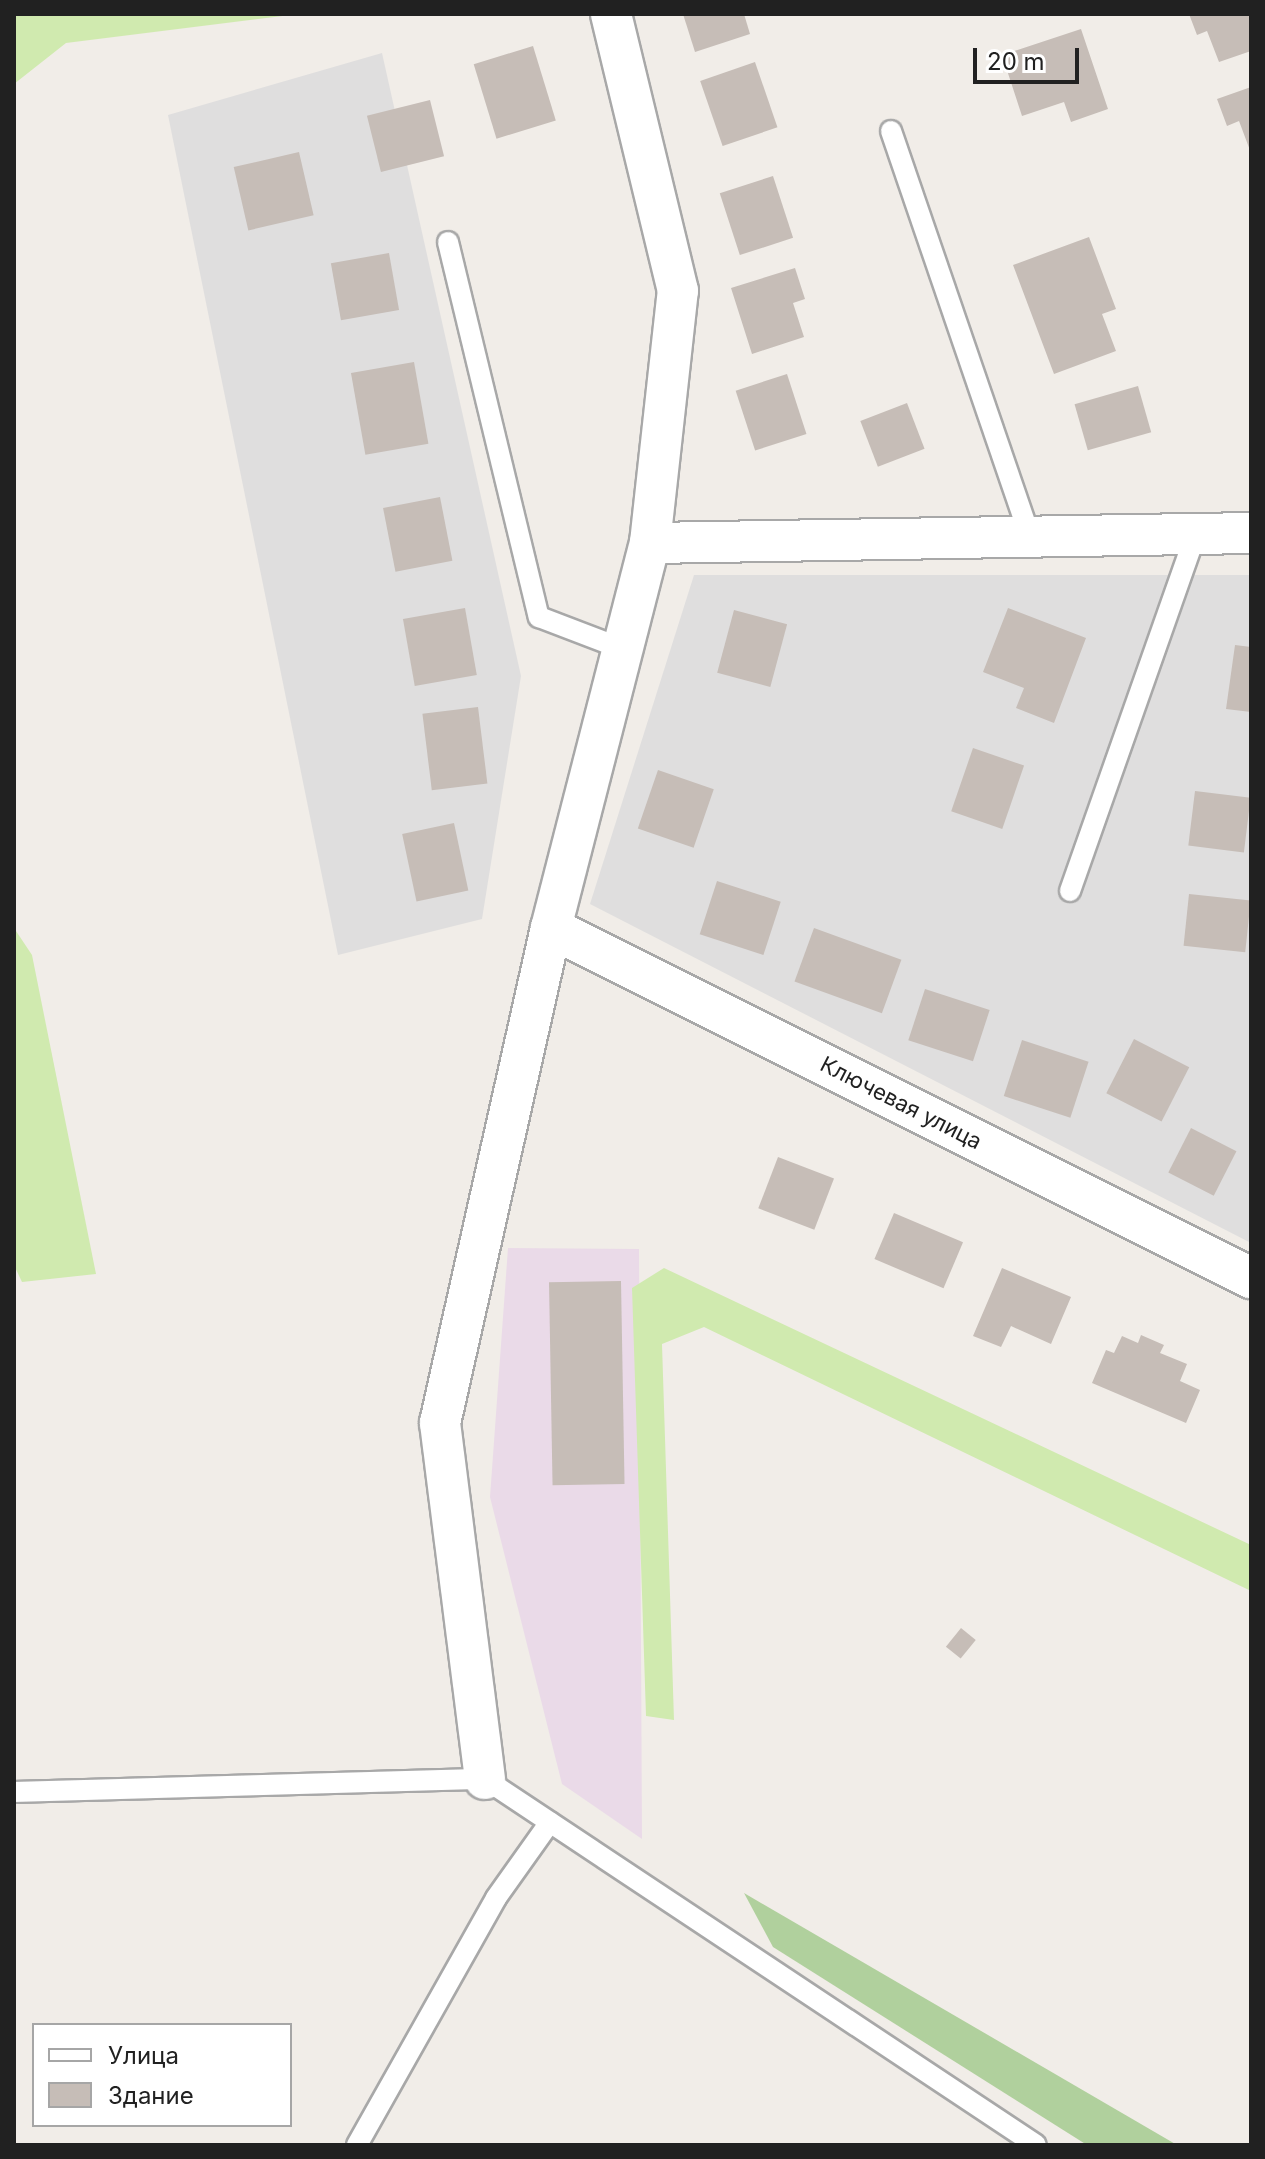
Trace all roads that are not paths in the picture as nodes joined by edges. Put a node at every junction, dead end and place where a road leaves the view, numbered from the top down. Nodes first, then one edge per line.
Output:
1 (611, 14) edge
2 (891, 131) dead end
3 (448, 242) dead end
4 (1251, 533) edge
5 (1196, 534) junction
6 (1030, 537) junction
7 (650, 543) junction
8 (623, 649) junction
9 (1070, 891) dead end
10 (551, 928) junction
11 (1251, 1278) edge
12 (485, 1779) junction
13 (14, 1792) edge
14 (550, 1822) junction
15 (357, 2145) edge
16 (1036, 2145) edge

1 - 7 street
2 - 6 lane
3 - 8 lane
4 - 5 street
5 - 6 street
5 - 9 lane
6 - 7 street
7 - 8 street
8 - 10 street
10 - 11 street, Ключевая улица
10 - 12 street
12 - 13 lane
12 - 14 lane
14 - 15 lane
14 - 16 lane

